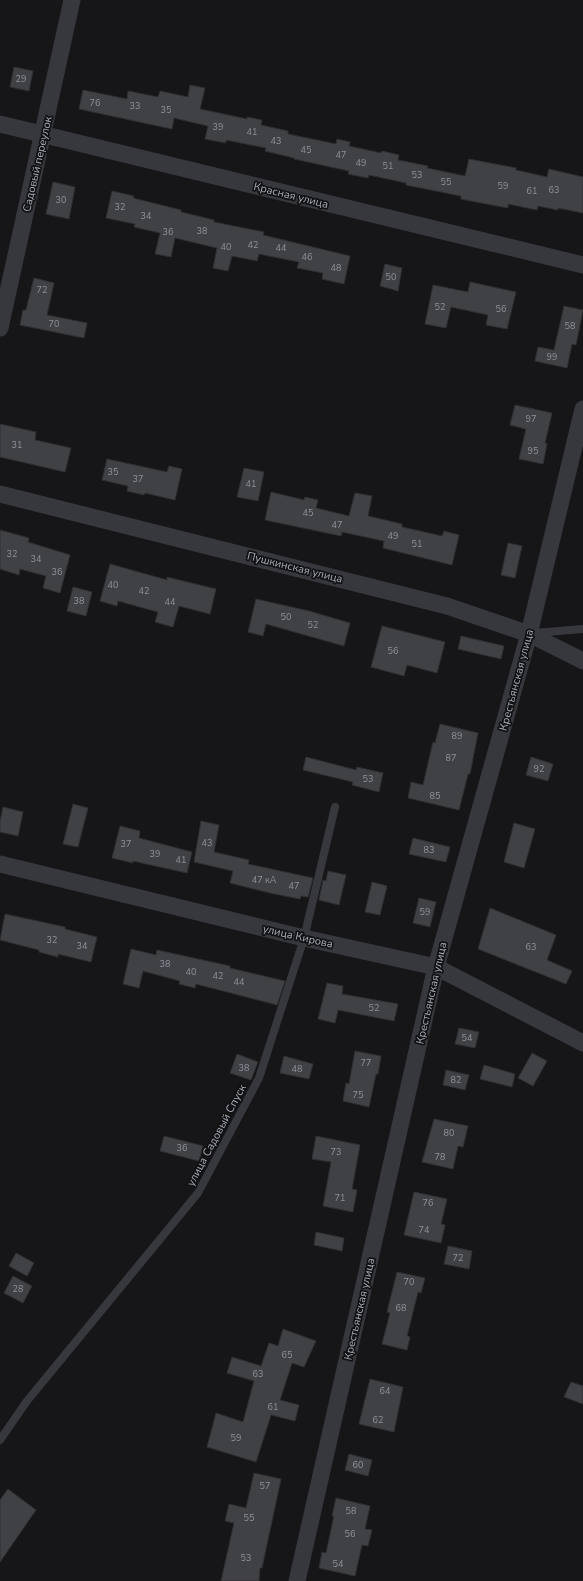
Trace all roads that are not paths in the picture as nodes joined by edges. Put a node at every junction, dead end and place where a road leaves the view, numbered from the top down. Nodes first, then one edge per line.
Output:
1 (72, 0) edge
2 (0, 124) edge
3 (44, 135) junction
4 (583, 265) edge
5 (0, 328) edge
6 (583, 409) edge
7 (0, 494) edge
8 (583, 629) edge
9 (528, 634) junction
10 (583, 660) edge
11 (336, 807) dead end
12 (0, 864) edge
13 (304, 938) junction
14 (436, 967) junction
15 (583, 1043) edge
16 (0, 1440) edge
17 (298, 1581) edge

1 - 3 street, Садовый переулок
2 - 3 street, Красная улица
3 - 4 street, Красная улица
3 - 5 street, Садовый переулок
6 - 9 street, Крестьянская улица
7 - 9 street, Пушкинская улица
8 - 9 lane
9 - 10 street, Пушкинская улица
9 - 14 street, Крестьянская улица
11 - 13 lane, улица Садовый Спуск
12 - 13 street, улица Кирова
13 - 14 street, улица Кирова
13 - 16 lane, улица Садовый Спуск
14 - 15 street, улица Кирова
14 - 17 street, Крестьянская улица

